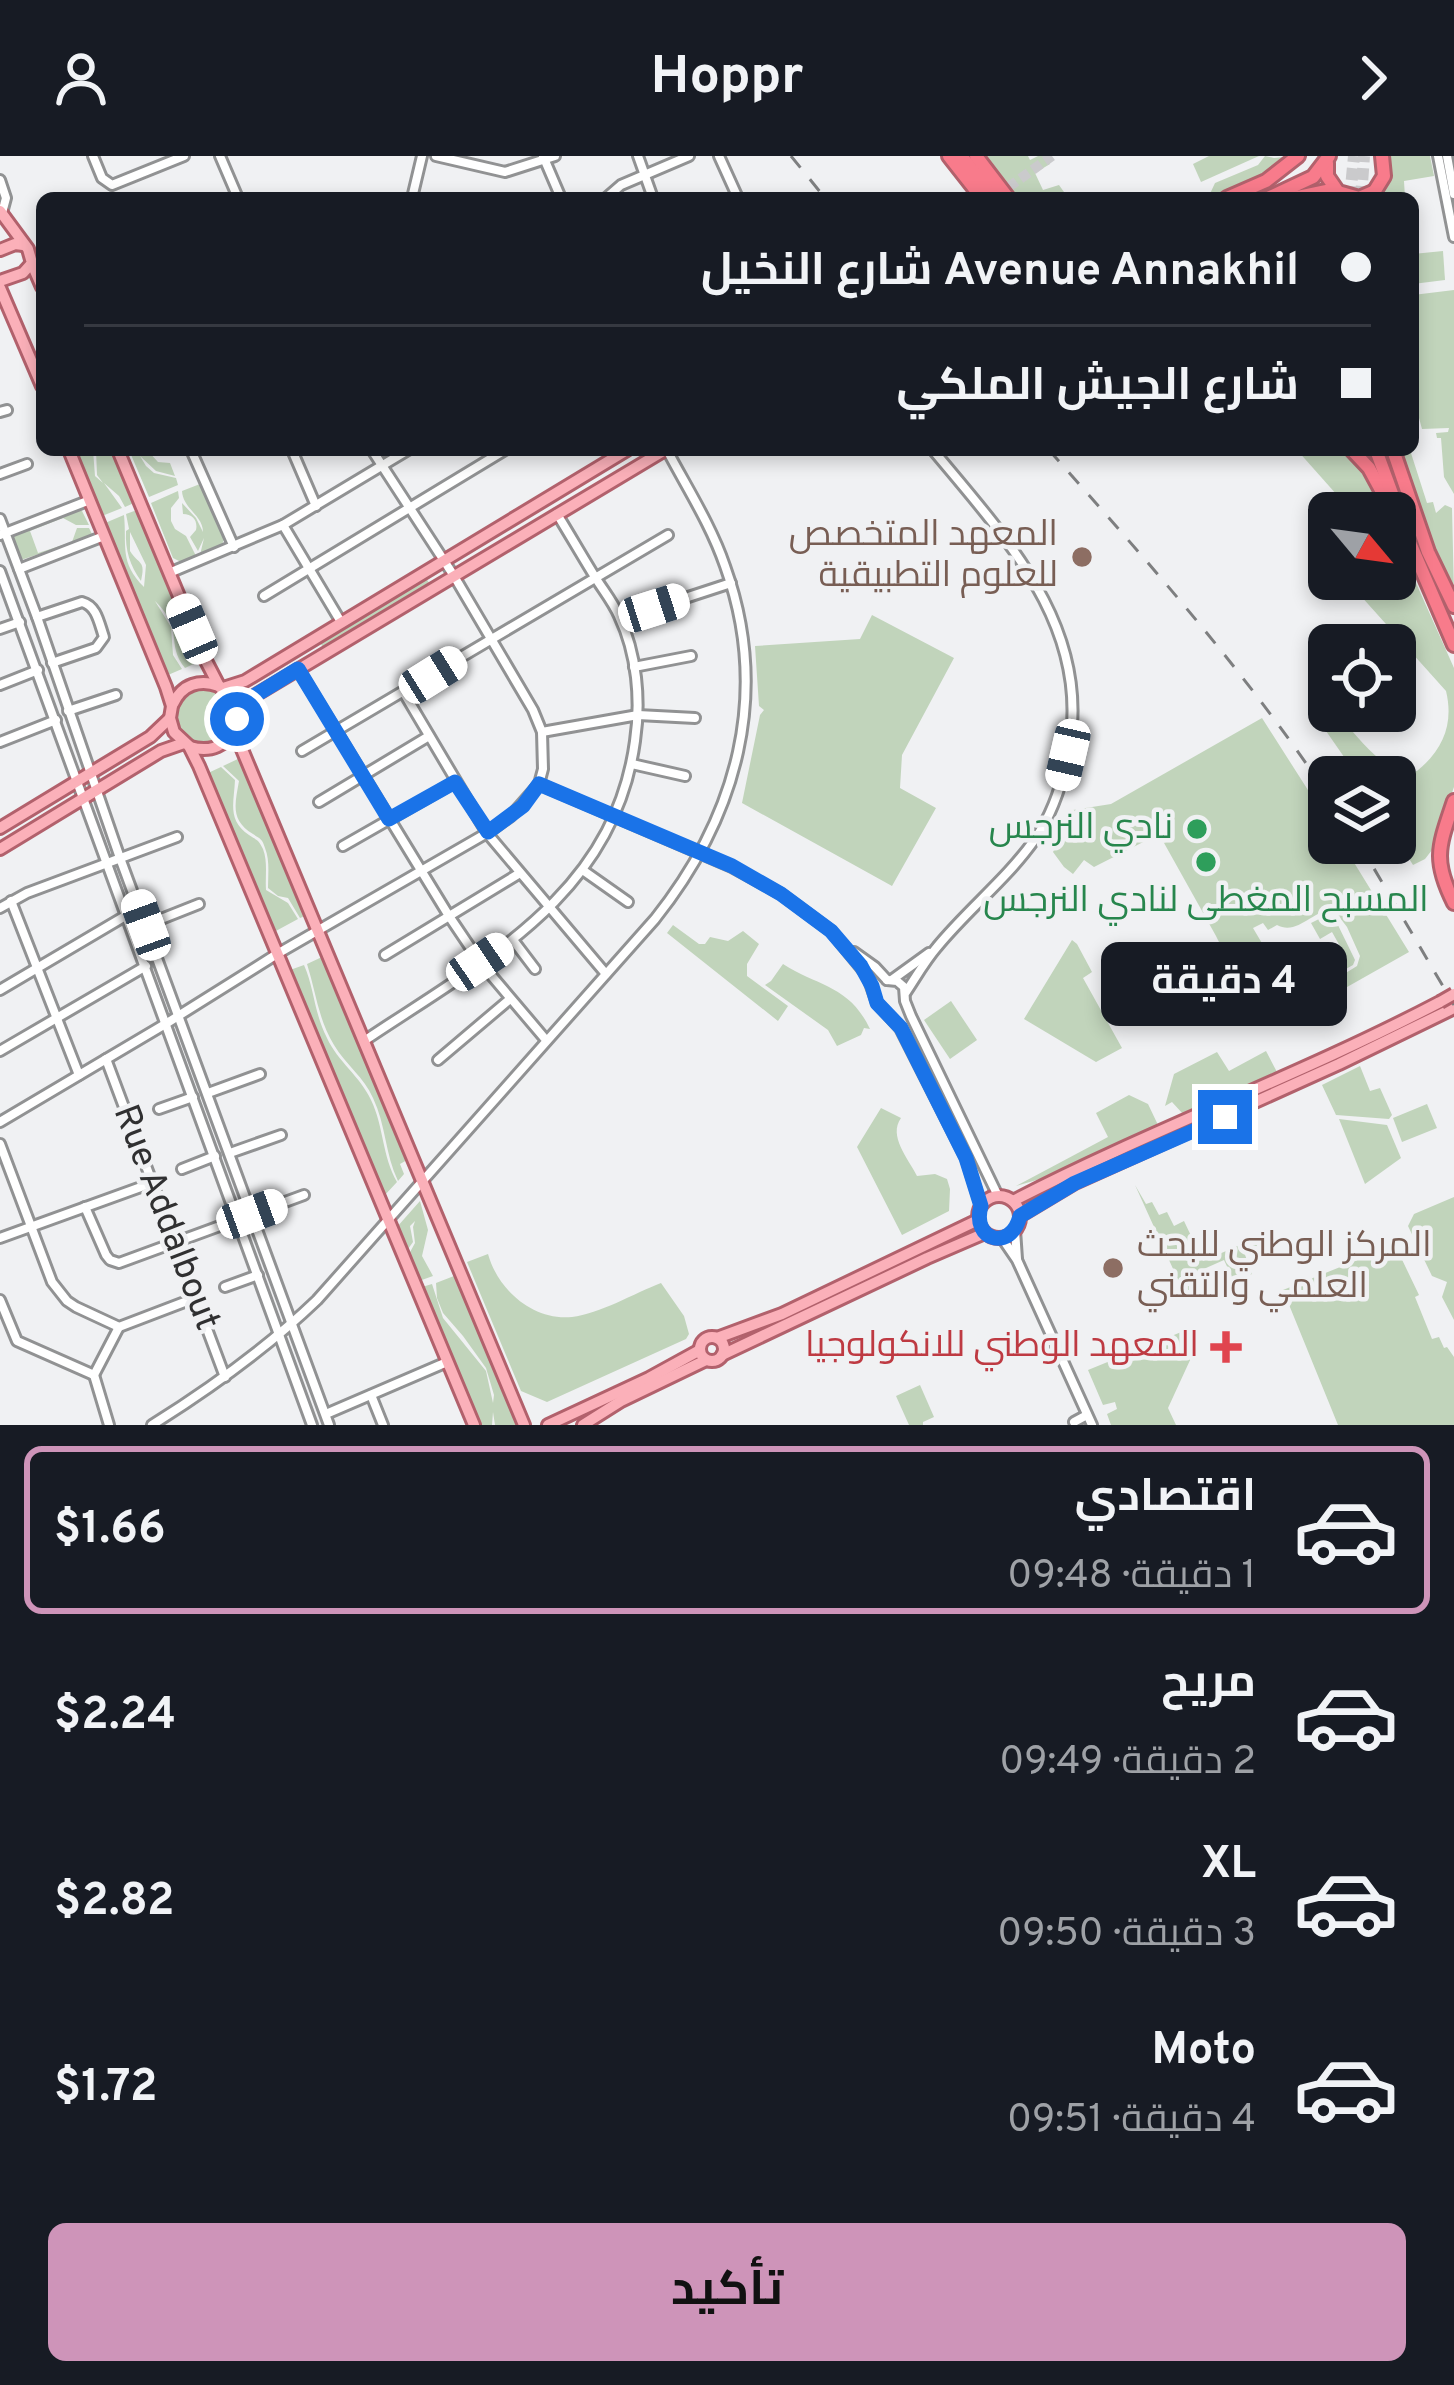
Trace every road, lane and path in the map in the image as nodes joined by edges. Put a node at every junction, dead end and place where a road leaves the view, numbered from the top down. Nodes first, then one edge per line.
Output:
1 (93, 156) edge
2 (184, 156) edge
3 (220, 156) edge
4 (422, 156) edge
5 (436, 156) edge
6 (555, 156) edge
7 (638, 156) edge
8 (689, 156) edge
9 (719, 156) edge
10 (949, 156) edge
11 (1298, 156) edge
12 (1308, 156) edge
13 (1382, 156) edge
14 (1442, 156) edge
15 (1329, 157) edge
16 (543, 158) edge
17 (967, 158) edge
18 (645, 174) junction
19 (0, 181) edge
20 (235, 192) edge
21 (413, 192) edge
22 (558, 192) edge
23 (613, 192) edge
24 (651, 192) edge
25 (735, 192) edge
26 (977, 192) edge
27 (991, 192) edge
28 (1002, 192) edge
29 (1241, 192) edge
30 (1260, 192) edge
31 (1281, 192) edge
32 (1336, 192) edge
33 (1374, 192) edge
34 (1454, 194) edge
35 (1, 212) edge
36 (1454, 237) edge
37 (28, 245) junction
38 (0, 250) edge
39 (35, 262) edge
40 (0, 285) edge
41 (36, 372) edge
42 (71, 456) edge
43 (120, 456) edge
44 (194, 456) edge
45 (295, 456) edge
46 (308, 456) edge
47 (376, 456) edge
48 (399, 456) edge
49 (495, 456) edge
50 (617, 456) edge
51 (656, 456) edge
52 (669, 456) edge
53 (938, 456) edge
54 (1357, 456) edge
55 (1379, 456) edge
56 (1394, 456) edge
57 (27, 464) dead end
58 (298, 464) junction
59 (383, 466) junction
60 (0, 474) edge
61 (1381, 492) edge
62 (89, 500) junction
63 (316, 506) junction
64 (410, 507) junction
65 (557, 514) junction
66 (0, 519) edge
67 (283, 525) junction
68 (3, 534) edge
69 (668, 535) dead end
70 (104, 536) junction
71 (234, 547) junction
72 (444, 561) junction
73 (308, 567) junction
74 (1416, 567) edge
75 (19, 569) junction
76 (169, 573) junction
77 (0, 574) edge
78 (454, 576) junction
79 (596, 578) junction
80 (730, 583) junction
81 (264, 596) dead end
82 (1454, 606) edge
83 (37, 617) junction
84 (621, 619) junction
85 (20, 622) junction
86 (341, 622) junction
87 (1445, 622) junction
88 (0, 629) edge
89 (490, 640) junction
90 (1454, 645) edge
91 (691, 656) dead end
92 (52, 663) junction
93 (634, 667) junction
94 (298, 669) junction
95 (38, 670) junction
96 (0, 685) edge
97 (221, 687) junction
98 (404, 693) junction
99 (116, 695) dead end
100 (68, 711) junction
101 (171, 712) junction
102 (638, 715) junction
103 (695, 718) dead end
104 (236, 719) junction
105 (56, 720) junction
106 (542, 732) junction
107 (336, 733) junction
108 (429, 736) junction
109 (0, 742) edge
110 (186, 745) junction
111 (302, 752) dead end
112 (151, 757) junction
113 (196, 761) junction
114 (632, 764) junction
115 (90, 772) junction
116 (362, 776) junction
117 (685, 776) dead end
118 (77, 781) junction
119 (455, 782) junction
120 (539, 784) junction
121 (97, 791) junction
122 (84, 799) junction
123 (1454, 801) edge
124 (319, 802) dead end
125 (613, 814) junction
126 (389, 819) junction
127 (1454, 827) edge
128 (0, 828) edge
129 (488, 832) junction
130 (177, 837) dead end
131 (343, 846) dead end
132 (0, 849) edge
133 (702, 853) junction
134 (121, 858) junction
135 (107, 863) junction
136 (422, 870) junction
137 (584, 871) junction
138 (520, 873) junction
139 (1454, 890) edge
140 (11, 901) junction
141 (628, 902) dead end
142 (1454, 903) edge
143 (199, 904) dead end
144 (0, 908) edge
145 (549, 909) junction
146 (127, 915) junction
147 (449, 916) junction
148 (146, 925) junction
149 (317, 930) junction
150 (513, 940) junction
151 (848, 948) junction
152 (935, 949) junction
153 (277, 954) junction
154 (385, 955) dead end
155 (480, 962) junction
156 (39, 966) junction
157 (146, 966) junction
158 (535, 969) dead end
159 (606, 974) junction
160 (890, 980) junction
161 (0, 990) edge
162 (875, 994) junction
163 (1454, 994) edge
164 (905, 997) junction
165 (510, 999) junction
166 (1447, 1007) edge
167 (884, 1010) junction
168 (180, 1015) junction
169 (58, 1016) junction
170 (167, 1023) junction
171 (546, 1040) junction
172 (364, 1041) junction
173 (0, 1051) edge
174 (106, 1059) junction
175 (438, 1060) dead end
176 (260, 1074) dead end
177 (79, 1075) junction
178 (1287, 1082) junction
179 (208, 1093) junction
180 (193, 1097) junction
181 (159, 1109) dead end
182 (0, 1122) edge
183 (281, 1135) dead end
184 (0, 1144) edge
185 (230, 1153) junction
186 (215, 1156) junction
187 (182, 1168) dead end
188 (152, 1183) junction
189 (421, 1183) junction
190 (304, 1195) dead end
191 (998, 1196) junction
192 (1013, 1202) junction
193 (981, 1206) junction
194 (85, 1207) junction
195 (252, 1214) junction
196 (1020, 1216) junction
197 (239, 1220) junction
198 (978, 1220) junction
199 (388, 1221) junction
200 (30, 1227) junction
201 (1016, 1230) junction
202 (985, 1234) junction
203 (0, 1238) edge
204 (1002, 1238) junction
205 (175, 1244) junction
206 (1017, 1260) junction
207 (258, 1275) junction
208 (225, 1287) dead end
209 (195, 1298) junction
210 (0, 1300) edge
211 (293, 1323) junction
212 (119, 1327) junction
213 (280, 1334) junction
214 (718, 1338) junction
215 (16, 1341) junction
216 (0, 1346) edge
217 (703, 1355) junction
218 (722, 1355) junction
219 (447, 1362) junction
220 (94, 1375) junction
221 (225, 1376) junction
222 (371, 1395) junction
223 (326, 1414) junction
224 (1087, 1414) junction
225 (1074, 1422) dead end
226 (109, 1425) edge
227 (152, 1425) edge
228 (312, 1425) edge
229 (329, 1425) edge
230 (383, 1425) edge
231 (473, 1425) edge
232 (525, 1425) edge
233 (548, 1425) edge
234 (583, 1425) edge
235 (1092, 1425) edge

1 - 2 street
3 - 20 street
4 - 21 street
5 - 16 street
6 - 16 street
7 - 18 street
8 - 18 street
9 - 25 street
10 - 26 highway
11 - 29 highway
12 - 30 highway
13 - 33 highway
14 - 34 street
14 - 36 street
15 - 31 highway
15 - 32 highway
16 - 22 street
17 - 27 highway
17 - 28 highway
18 - 23 street
18 - 24 street
19 - 35 street
35 - 37 main road
37 - 38 main road
37 - 39 main road
39 - 40 main road
40 - 41 main road
42 - 62 main road
43 - 76 main road
44 - 71 street
45 - 58 street
46 - 58 street
47 - 59 street
48 - 59 street
49 - 64 street
50 - 72 main road
51 - 65 main road
52 - 80 street
53 - 152 street
54 - 61 highway
55 - 87 highway
56 - 82 highway
57 - 60 street
58 - 63 street
59 - 63 street
59 - 64 street
62 - 68 street
62 - 70 main road
63 - 67 street
64 - 72 street
64 - 73 street
65 - 78 main road
65 - 79 street
66 - 68 street
67 - 71 street
67 - 73 street
68 - 75 street
69 - 79 street
70 - 75 street
70 - 101 main road
71 - 76 street
72 - 78 street
72 - 86 main road
73 - 81 street
73 - 86 street
74 - 87 highway
75 - 83 street
76 - 97 main road
77 - 85 street
78 - 89 street
78 - 94 main road
79 - 84 street
79 - 89 street
80 - 84 street
80 - 133 street
83 - 92 street
83 - 92 street
84 - 93 street
85 - 88 street
85 - 95 street
86 - 97 main road
87 - 90 highway
89 - 98 street
89 - 106 street
91 - 93 street
92 - 100 street
93 - 102 street
94 - 104 main road
94 - 107 street
95 - 96 street
95 - 105 street
97 - 101 main road
97 - 104 main road
98 - 107 street
98 - 108 street
99 - 100 street
100 - 115 street
101 - 110 main road
101 - 115 main road
102 - 103 street
102 - 106 street
102 - 114 street
104 - 110 main road
104 - 149 main road
105 - 109 street
105 - 118 street
106 - 120 street
107 - 111 street
107 - 116 street
108 - 116 street
108 - 119 street
110 - 112 main road
110 - 113 main road
112 - 113 main road
112 - 121 main road
113 - 153 main road
114 - 117 street
114 - 125 street
115 - 118 main road
115 - 121 street
116 - 124 street
116 - 126 street
118 - 122 street
118 - 128 main road
119 - 126 street
119 - 129 street
120 - 125 street
120 - 129 street
121 - 122 main road
121 - 134 street
122 - 132 main road
122 - 135 street
123 - 142 highway
125 - 133 street
125 - 137 street
126 - 131 street
126 - 136 street
127 - 139 highway
129 - 136 street
129 - 138 street
130 - 134 street
133 - 151 street
133 - 159 street
134 - 135 street
134 - 148 street
135 - 140 street
135 - 146 street
136 - 147 street
136 - 149 street
137 - 141 street
137 - 145 street
138 - 145 street
138 - 147 street
140 - 144 street
140 - 156 street
143 - 148 street
145 - 150 street
145 - 159 street
146 - 156 street
146 - 157 street
147 - 154 street
147 - 155 street
148 - 168 street
149 - 153 street
149 - 172 main road
150 - 155 street
150 - 158 street
151 - 160 street
151 - 162 street
152 - 160 street
152 - 164 street
153 - 168 street
153 - 199 main road
155 - 165 street
155 - 172 street
156 - 161 street
156 - 169 street
157 - 169 street
157 - 170 street
159 - 171 street
160 - 162 street
160 - 164 street
162 - 167 street
163 - 166 main road, bridge
164 - 167 street
164 - 191 street
165 - 171 street
165 - 175 street
166 - 178 main road
167 - 193 street
168 - 170 street
168 - 179 street
169 - 173 street
169 - 177 street
170 - 174 street
170 - 180 street
171 - 189 street
172 - 189 main road
174 - 177 street
174 - 188 street, Rue Addalbout
176 - 179 street
177 - 182 street
178 - 192 main road
178 - 196 main road
179 - 185 street
180 - 181 street
180 - 186 street
183 - 185 street
184 - 200 street
185 - 195 street
186 - 187 street
186 - 197 street
188 - 194 street
188 - 205 street, Rue Addalbout
189 - 199 street
189 - 232 main road
190 - 195 street
191 - 192 main road
191 - 193 main road
192 - 196 main road
193 - 198 main road
194 - 200 street
194 - 205 street
195 - 197 street
195 - 211 street
196 - 201 main road
197 - 205 street
197 - 207 street
198 - 202 main road
198 - 214 main road
199 - 211 street
199 - 219 main road
200 - 203 street
200 - 212 street
201 - 204 main road
201 - 206 street
202 - 204 main road
202 - 218 main road
204 - 206 street
205 - 209 street, Rue Addalbout
206 - 224 street
207 - 208 street
207 - 213 street
209 - 212 street
209 - 221 street, Rue Addalbout
210 - 215 street
211 - 213 street
211 - 223 street
212 - 220 street
213 - 221 street
213 - 228 street
214 - 217 main road
214 - 218 main road
215 - 216 street
215 - 220 street
217 - 218 main road
217 - 233 main road
217 - 234 main road
219 - 222 street
219 - 231 main road
220 - 226 street
221 - 227 street
222 - 223 street
222 - 230 street
223 - 229 street
224 - 225 street
224 - 235 street

